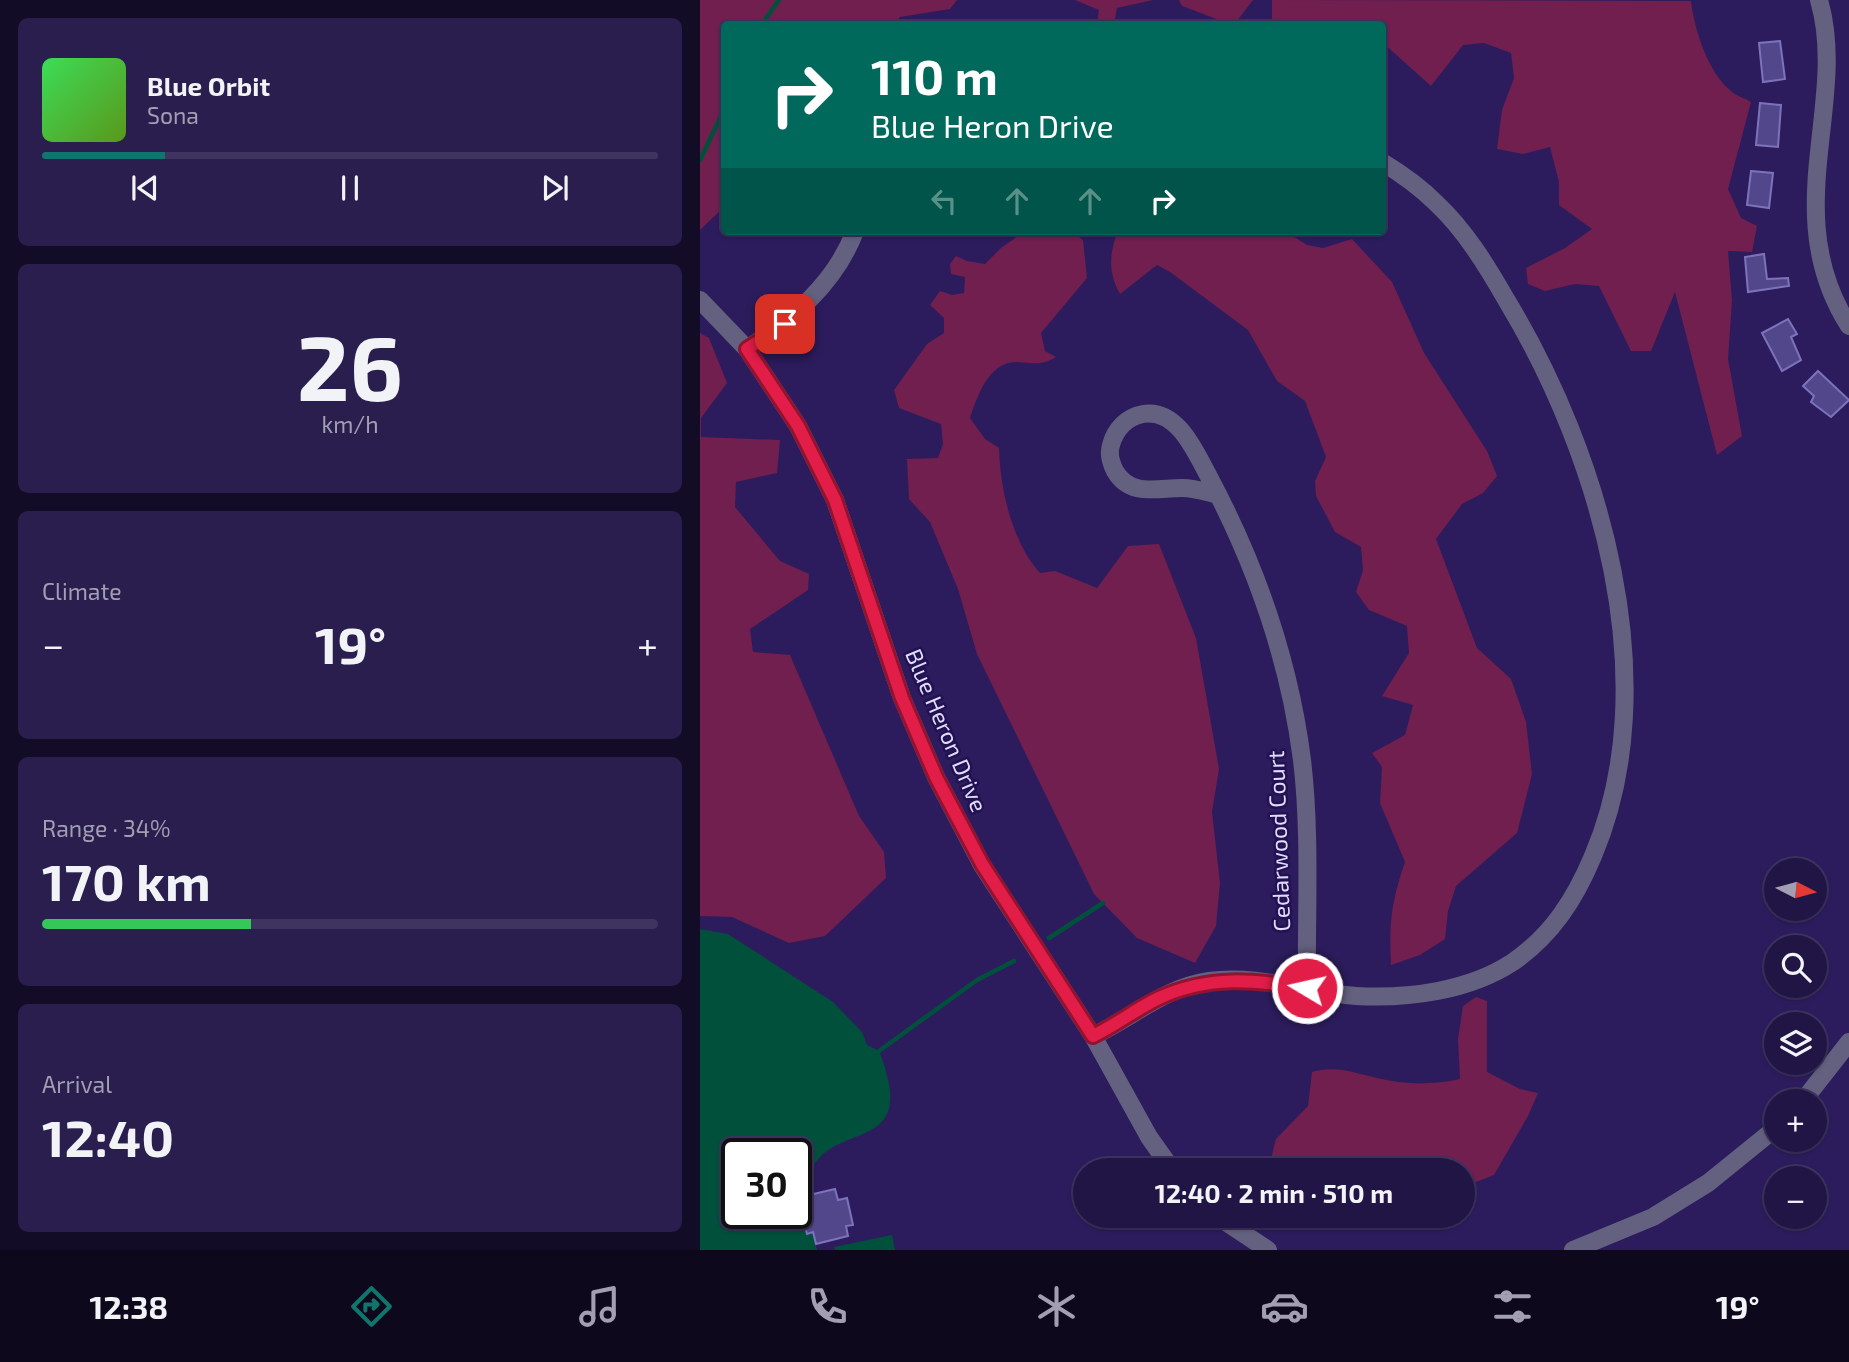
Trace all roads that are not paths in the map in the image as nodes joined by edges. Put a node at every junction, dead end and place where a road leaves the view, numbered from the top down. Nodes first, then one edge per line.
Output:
1 (1819, 0) edge
2 (1386, 164) edge
3 (854, 235) edge
4 (700, 300) edge
5 (1849, 326) edge
6 (747, 349) junction
7 (1218, 495) junction
8 (1307, 988) junction
9 (1093, 1036) junction
10 (1849, 1042) edge
11 (1812, 1089) edge
12 (1764, 1138) edge
13 (1163, 1158) edge
14 (1235, 1228) edge
15 (1268, 1250) edge
16 (1573, 1250) edge

1 - 5 street
2 - 8 street
3 - 6 street
4 - 6 street, Blue Heron Drive
6 - 9 street, Blue Heron Drive
7 - 7 street, Cedarwood Court
7 - 8 street, Cedarwood Court
8 - 9 street
9 - 13 street, Blue Heron Drive
10 - 11 street
12 - 16 street
14 - 15 street

